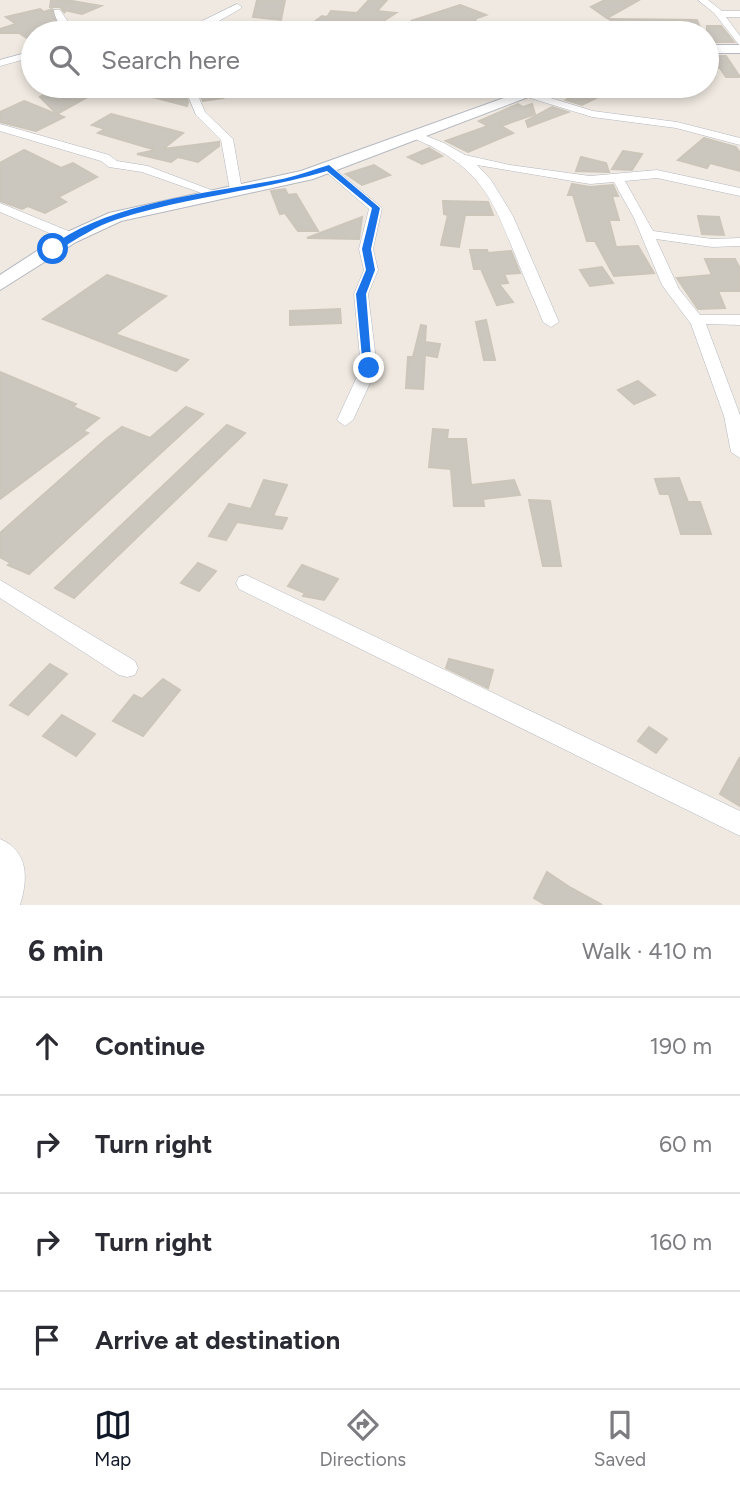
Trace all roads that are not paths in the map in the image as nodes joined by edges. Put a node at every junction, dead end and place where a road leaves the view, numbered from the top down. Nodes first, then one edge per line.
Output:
1 (702, 0) edge
2 (237, 7) dead end
3 (57, 12) dead end
4 (719, 14) junction
5 (740, 14) edge
6 (63, 21) edge
7 (209, 21) edge
8 (740, 43) edge
9 (719, 49) edge
10 (740, 49) edge
11 (21, 57) edge
12 (0, 63) edge
13 (194, 98) edge
14 (523, 98) edge
15 (541, 98) edge
16 (0, 127) edge
17 (417, 136) junction
18 (740, 142) edge
19 (461, 158) junction
20 (329, 168) junction
21 (618, 179) junction
22 (236, 190) junction
23 (213, 192) junction
24 (740, 192) edge
25 (0, 207) edge
26 (646, 234) junction
27 (73, 238) junction
28 (740, 242) edge
29 (0, 284) edge
30 (696, 319) junction
31 (740, 320) edge
32 (551, 322) dead end
33 (345, 420) dead end
34 (739, 441) edge
35 (246, 583) dead end
36 (0, 588) edge
37 (127, 668) dead end
38 (740, 824) edge
39 (0, 850) edge
40 (7, 905) edge

1 - 4 street
2 - 7 street
3 - 6 street
4 - 5 street
4 - 8 street
9 - 10 street
11 - 12 street
13 - 22 street
14 - 17 street
15 - 18 street
16 - 23 street
17 - 19 street
17 - 20 street
19 - 21 street
19 - 32 street
20 - 22 street
20 - 33 street
21 - 24 street
21 - 26 street
22 - 23 street
23 - 27 street
25 - 27 street
26 - 28 street
26 - 30 street
27 - 29 street
30 - 31 street
30 - 34 street
35 - 38 street
36 - 37 street
39 - 40 street

